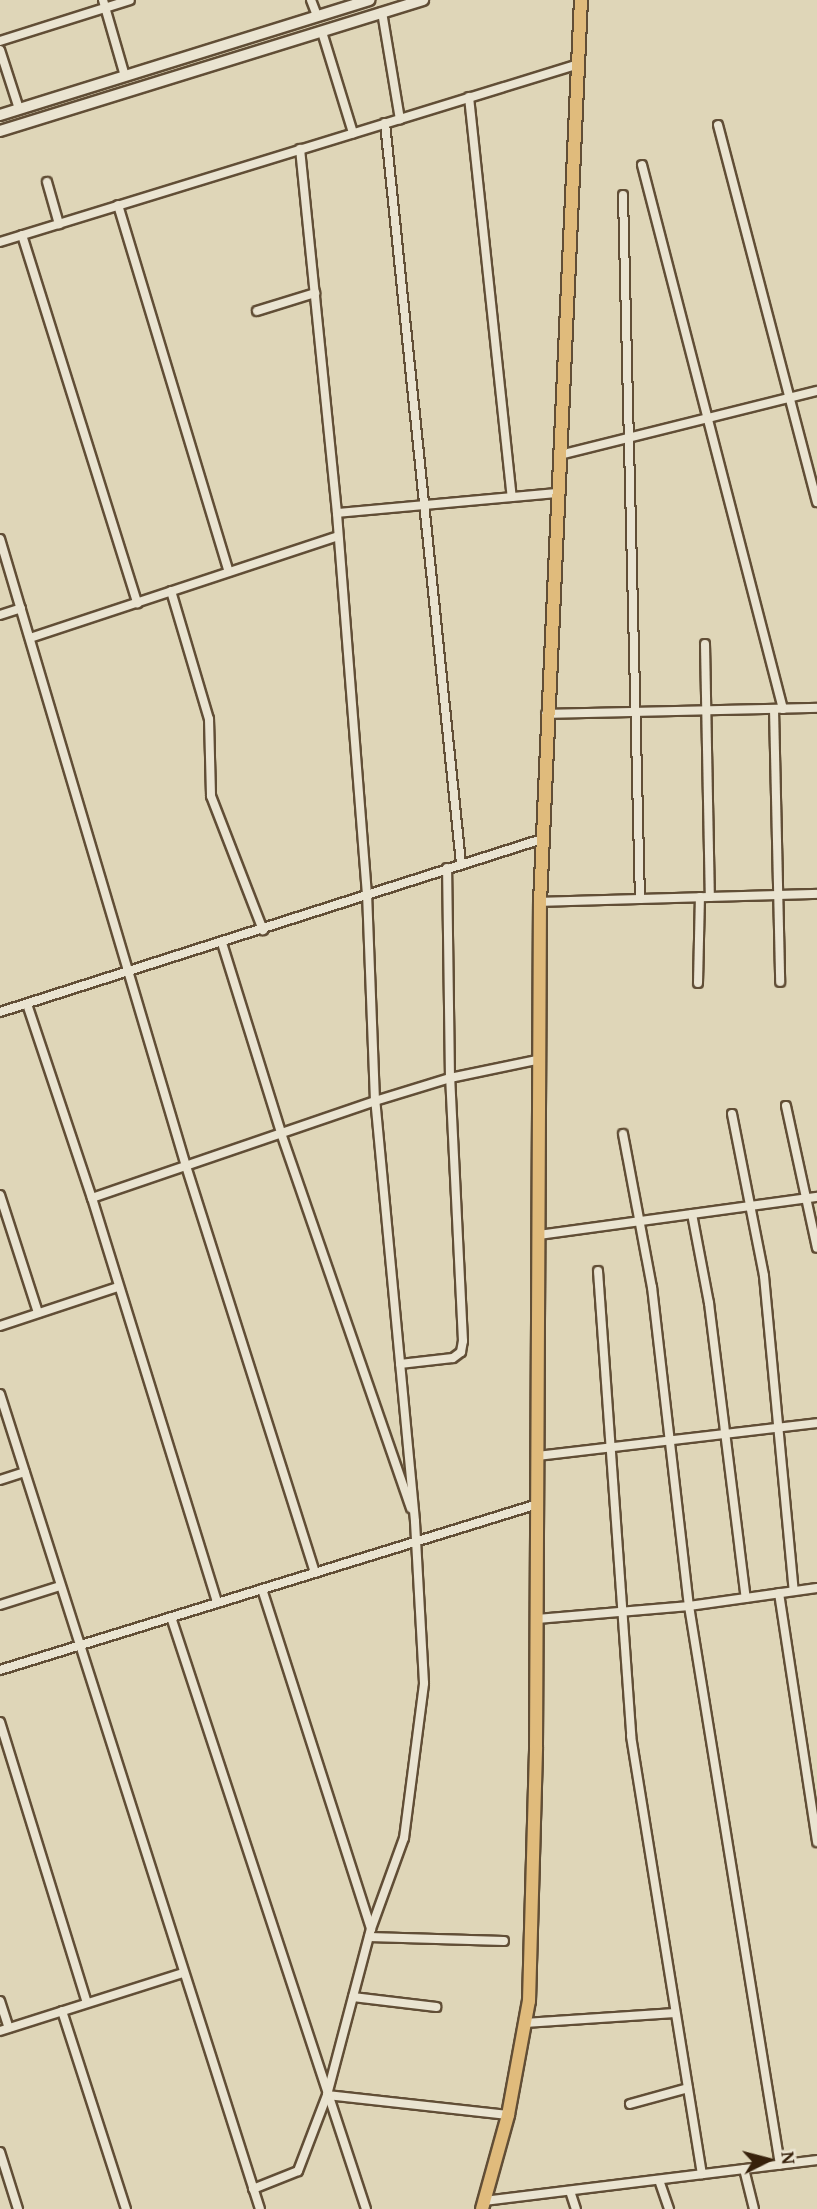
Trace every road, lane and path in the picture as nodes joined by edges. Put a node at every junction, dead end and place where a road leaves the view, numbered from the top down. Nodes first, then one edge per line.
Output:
1 (130, 0) edge
2 (311, 0) edge
3 (369, 0) edge
4 (423, 0) edge
5 (581, 0) edge
6 (104, 4) edge
7 (382, 12) junction
8 (317, 16) junction
9 (322, 32) junction
10 (0, 41) edge
11 (0, 50) edge
12 (580, 63) junction
13 (125, 76) junction
14 (469, 97) junction
15 (19, 109) junction
16 (0, 115) edge
17 (400, 119) junction
18 (385, 123) junction
19 (718, 125) dead end
20 (0, 131) edge
21 (353, 133) junction
22 (300, 149) junction
23 (642, 165) dead end
24 (47, 182) dead end
25 (623, 195) dead end
26 (118, 205) junction
27 (59, 224) junction
28 (22, 235) junction
29 (0, 242) edge
30 (315, 293) junction
31 (257, 311) dead end
32 (817, 391) edge
33 (789, 399) junction
34 (706, 422) junction
35 (628, 440) junction
36 (560, 456) junction
37 (558, 493) junction
38 (512, 497) junction
39 (817, 502) edge
40 (424, 505) junction
41 (337, 513) junction
42 (338, 536) junction
43 (0, 539) edge
44 (229, 572) junction
45 (171, 592) junction
46 (137, 603) junction
47 (21, 608) junction
48 (0, 615) edge
49 (30, 638) junction
50 (705, 644) dead end
51 (817, 708) edge
52 (778, 709) junction
53 (707, 710) junction
54 (635, 711) junction
55 (546, 713) junction
56 (542, 839) junction
57 (461, 864) junction
58 (447, 868) junction
59 (817, 894) edge
60 (367, 895) junction
61 (778, 895) junction
62 (700, 897) junction
63 (710, 897) junction
64 (640, 899) junction
65 (540, 902) junction
66 (263, 930) junction
67 (222, 943) junction
68 (130, 972) junction
69 (780, 982) dead end
70 (698, 983) dead end
71 (27, 1004) junction
72 (0, 1012) edge
73 (537, 1060) junction
74 (450, 1078) junction
75 (375, 1101) junction
76 (786, 1106) dead end
77 (732, 1114) dead end
78 (281, 1133) junction
79 (623, 1134) dead end
80 (186, 1166) junction
81 (0, 1195) edge
82 (817, 1197) edge
83 (92, 1198) junction
84 (806, 1198) junction
85 (748, 1207) junction
86 (692, 1214) junction
87 (640, 1221) junction
88 (539, 1235) junction
89 (817, 1248) edge
90 (598, 1271) dead end
91 (118, 1287) junction
92 (38, 1314) junction
93 (0, 1326) edge
94 (400, 1364) junction
95 (0, 1394) edge
96 (3, 1413) edge
97 (817, 1423) edge
98 (776, 1428) junction
99 (724, 1435) junction
100 (667, 1442) junction
101 (610, 1451) junction
102 (537, 1457) junction
103 (25, 1472) junction
104 (0, 1480) edge
105 (538, 1504) junction
106 (415, 1521) junction
107 (417, 1541) junction
108 (315, 1573) junction
109 (60, 1586) junction
110 (817, 1588) edge
111 (262, 1589) junction
112 (794, 1591) junction
113 (779, 1593) junction
114 (746, 1598) junction
115 (217, 1603) junction
116 (0, 1605) edge
117 (689, 1606) junction
118 (620, 1611) junction
119 (171, 1617) junction
120 (537, 1619) junction
121 (79, 1646) junction
122 (0, 1670) edge
123 (0, 1722) edge
124 (817, 1842) edge
125 (370, 1933) junction
126 (504, 1941) dead end
127 (183, 1973) junction
128 (353, 1997) junction
129 (0, 2001) edge
130 (87, 2003) junction
131 (436, 2007) dead end
132 (62, 2011) junction
133 (675, 2013) junction
134 (525, 2022) junction
135 (5, 2029) edge
136 (688, 2088) junction
137 (327, 2095) junction
138 (630, 2104) dead end
139 (508, 2115) junction
140 (0, 2152) edge
141 (817, 2160) edge
142 (780, 2165) junction
143 (744, 2169) junction
144 (702, 2174) junction
145 (659, 2180) junction
146 (253, 2189) junction
147 (570, 2191) junction
148 (483, 2205) edge
149 (18, 2209) edge
150 (126, 2209) edge
151 (260, 2209) edge
152 (366, 2209) edge
153 (576, 2209) edge
154 (669, 2209) edge
155 (754, 2209) edge

1 - 6 street
2 - 8 street
3 - 8 street
4 - 7 street
5 - 12 main road
6 - 10 street
6 - 13 street
7 - 9 street
7 - 17 street
8 - 13 street
9 - 20 street
9 - 21 street
11 - 15 street
12 - 14 street
12 - 36 main road
13 - 15 street
14 - 17 street
14 - 38 street
15 - 16 street
17 - 18 street
18 - 21 street
18 - 40 street
19 - 33 street
21 - 22 street
22 - 26 street
22 - 30 street
23 - 34 street
24 - 27 street
25 - 35 street
26 - 27 street
26 - 44 street
27 - 28 street
28 - 29 street
28 - 46 street
30 - 31 street
30 - 41 street
32 - 33 street
33 - 34 street
33 - 39 street
34 - 35 street
34 - 52 street
35 - 36 street
35 - 54 street
36 - 37 main road
37 - 38 street
37 - 55 main road
38 - 40 street
40 - 41 street
40 - 57 street
41 - 42 street
42 - 44 street
42 - 60 street
43 - 47 street
44 - 45 street
45 - 46 street
45 - 66 street
46 - 49 street
47 - 48 street
47 - 49 street
49 - 68 street
50 - 53 street
51 - 52 street
52 - 53 street
52 - 61 street
53 - 54 street
53 - 63 street
54 - 55 street
54 - 64 street
55 - 56 main road
56 - 57 street
56 - 65 main road
57 - 58 street
58 - 60 street
58 - 74 street
59 - 61 street
60 - 66 street
60 - 75 street
61 - 63 street
61 - 69 street
62 - 63 street
62 - 64 street
62 - 70 street
64 - 65 street
65 - 73 main road
66 - 67 street
67 - 68 street
67 - 78 street
68 - 71 street
68 - 80 street
71 - 72 street
71 - 83 street
73 - 74 street
73 - 88 main road
74 - 75 street
74 - 94 street
75 - 78 street
75 - 94 street
76 - 84 street
77 - 85 street
78 - 80 street
78 - 106 street
79 - 87 street
80 - 83 street
80 - 108 street
81 - 92 street
82 - 84 street
83 - 91 street
84 - 85 street
84 - 89 street
85 - 86 street
85 - 98 street
86 - 87 street
86 - 99 street
87 - 88 street
87 - 100 street
88 - 102 main road
90 - 101 street
91 - 92 street
91 - 115 street
92 - 93 street
94 - 106 street
95 - 96 street
96 - 103 street
97 - 98 street
98 - 99 street
98 - 112 street
99 - 100 street
99 - 114 street
100 - 101 street
100 - 117 street
101 - 102 street
101 - 118 street
102 - 105 main road
103 - 104 street
103 - 109 street
105 - 107 street
105 - 120 main road
106 - 107 street
107 - 108 street
107 - 125 street
108 - 111 street
109 - 116 street
109 - 121 street
110 - 112 street
111 - 115 street
111 - 125 street
112 - 113 street
113 - 114 street
113 - 124 street
114 - 117 street
115 - 119 street
117 - 118 street
117 - 142 street
118 - 120 street
118 - 133 street
119 - 121 street
119 - 137 street
120 - 134 main road
121 - 122 street
121 - 127 street
123 - 130 street
125 - 126 street
125 - 128 street
127 - 130 street
127 - 146 street
128 - 131 street
128 - 137 street
129 - 135 street
130 - 132 street
132 - 135 street
132 - 150 street
133 - 134 street
133 - 136 street
134 - 139 main road
136 - 138 street
136 - 144 street
137 - 139 street
137 - 146 street
137 - 152 street
139 - 148 main road
140 - 149 street
141 - 142 street
142 - 143 street
143 - 144 street
143 - 155 street
144 - 145 street
145 - 147 street
145 - 154 street
146 - 151 street
147 - 148 street
147 - 153 street

